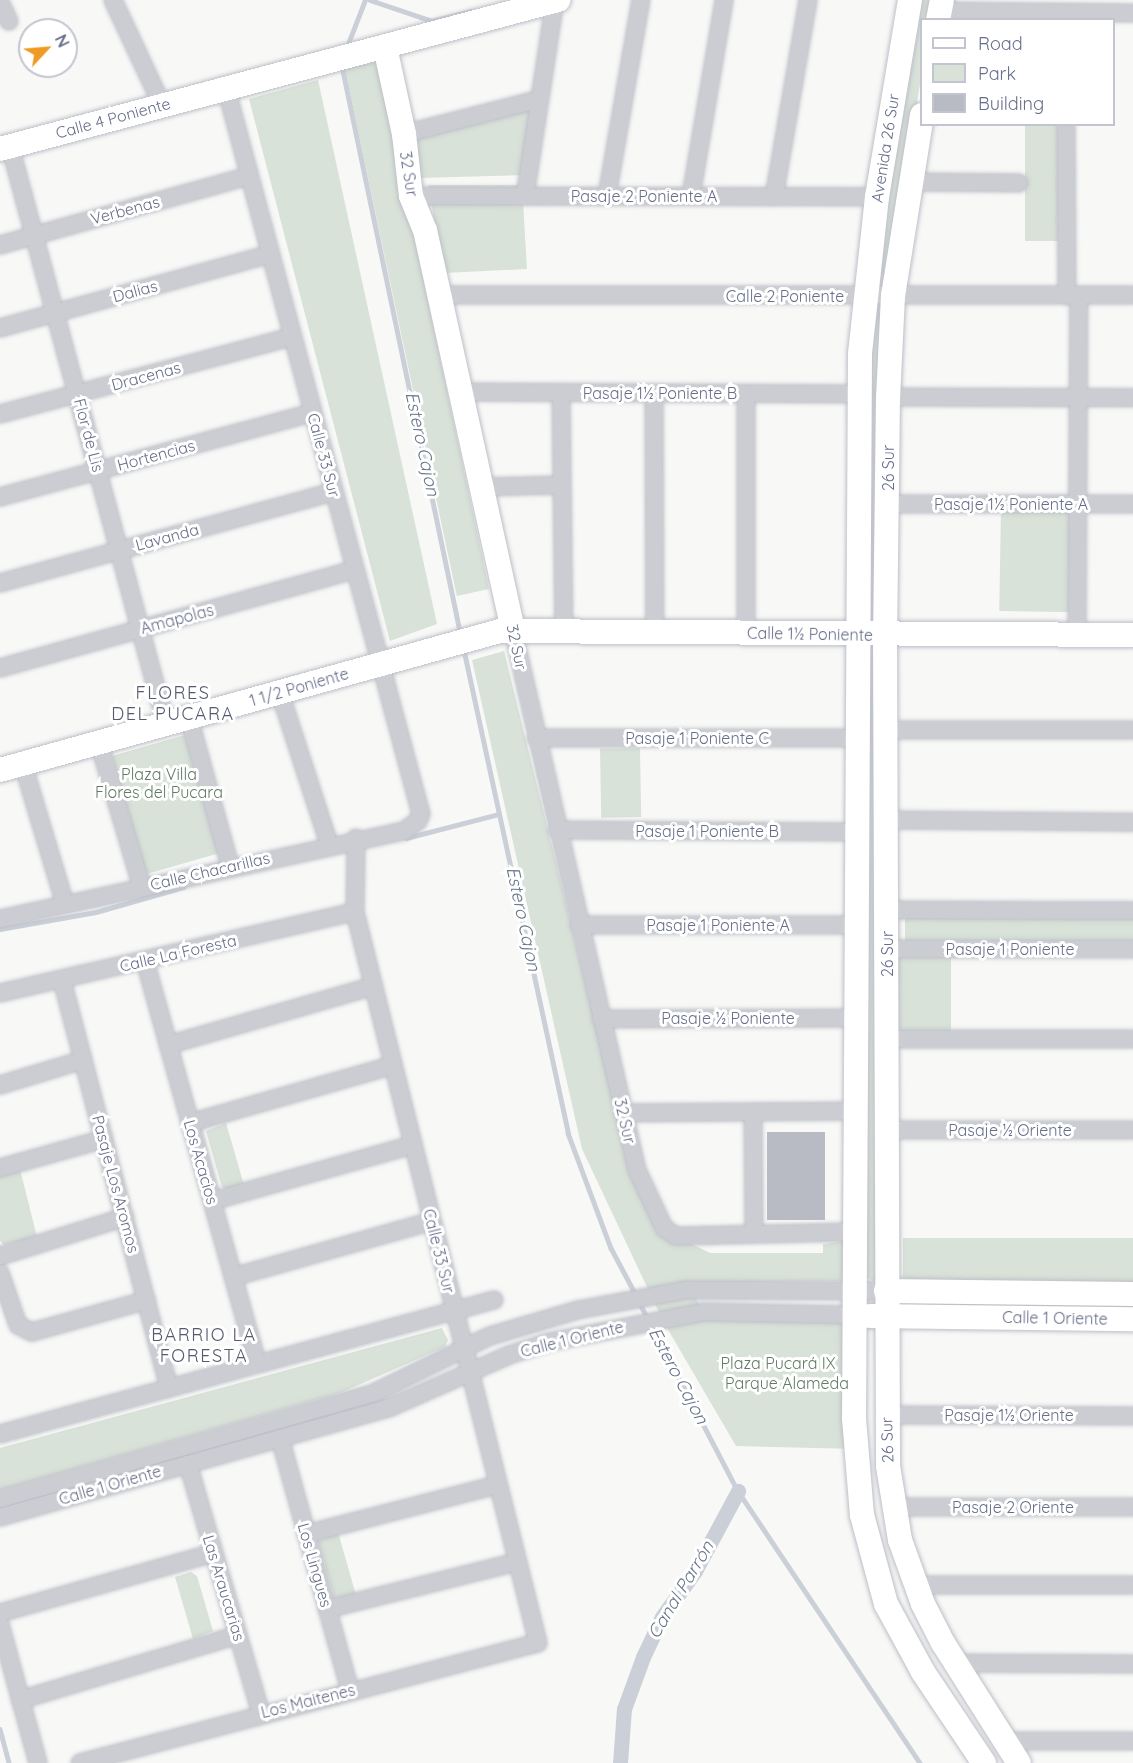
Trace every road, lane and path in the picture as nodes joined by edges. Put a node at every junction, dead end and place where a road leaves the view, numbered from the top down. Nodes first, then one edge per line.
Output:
1 (113, 0) edge
2 (556, 0) edge
3 (640, 0) edge
4 (724, 0) edge
5 (808, 0) edge
6 (910, 0) edge
7 (0, 2) edge
8 (940, 10) edge
9 (1133, 13) edge
10 (9, 21) dead end
11 (385, 47) junction
12 (226, 88) junction
13 (540, 99) junction
14 (162, 105) junction
15 (920, 121) edge
16 (1066, 126) edge
17 (404, 134) junction
18 (5, 148) edge
19 (249, 176) junction
20 (910, 182) junction
21 (1019, 183) dead end
22 (411, 196) junction
23 (525, 196) junction
24 (607, 196) junction
25 (691, 196) junction
26 (774, 197) junction
27 (877, 197) junction
28 (34, 235) junction
29 (0, 244) edge
30 (270, 254) junction
31 (437, 295) junction
32 (863, 296) junction
33 (893, 296) junction
34 (1073, 296) junction
35 (1133, 296) edge
36 (56, 313) junction
37 (0, 328) edge
38 (292, 337) junction
39 (459, 392) junction
40 (561, 393) junction
41 (654, 393) junction
42 (77, 394) junction
43 (746, 394) junction
44 (860, 394) junction
45 (888, 397) junction
46 (1079, 398) junction
47 (1133, 398) edge
48 (312, 413) junction
49 (0, 414) edge
50 (98, 471) junction
51 (562, 485) junction
52 (482, 487) junction
53 (333, 492) junction
54 (0, 497) edge
55 (888, 504) junction
56 (1079, 504) junction
57 (1133, 504) edge
58 (120, 550) junction
59 (354, 570) junction
60 (0, 583) edge
61 (141, 629) junction
62 (513, 630) junction
63 (564, 631) junction
64 (655, 632) junction
65 (746, 633) junction
66 (858, 634) junction
67 (885, 634) junction
68 (1133, 634) edge
69 (1077, 636) junction
70 (424, 652) joint
71 (380, 665) junction
72 (0, 668) edge
73 (280, 693) junction
74 (189, 718) junction
75 (166, 724) junction
76 (888, 730) junction
77 (1133, 730) edge
78 (536, 738) junction
79 (858, 738) junction
80 (99, 743) junction
81 (23, 764) junction
82 (0, 770) edge
83 (887, 820) junction
84 (418, 821) joint
85 (1133, 822) edge
86 (557, 830) junction
87 (857, 832) junction
88 (356, 838) junction
89 (330, 844) junction
90 (230, 866) junction
91 (142, 887) junction
92 (65, 904) junction
93 (887, 910) junction
94 (1133, 911) edge
95 (355, 912) junction
96 (0, 919) edge
97 (579, 925) junction
98 (856, 925) junction
99 (887, 949) junction
100 (1133, 949) edge
101 (145, 961) junction
102 (62, 980) junction
103 (374, 986) junction
104 (0, 993) edge
105 (856, 1018) junction
106 (601, 1019) junction
107 (887, 1039) junction
108 (1133, 1039) edge
109 (168, 1045) junction
110 (83, 1060) junction
111 (393, 1065) junction
112 (0, 1085) edge
113 (753, 1112) junction
114 (856, 1112) junction
115 (623, 1113) junction
116 (190, 1123) junction
117 (887, 1130) junction
118 (1133, 1130) edge
119 (104, 1139) junction
120 (413, 1144) junction
121 (0, 1168) edge
122 (212, 1201) junction
123 (125, 1217) junction
124 (432, 1221) junction
125 (855, 1232) junction
126 (754, 1233) junction
127 (0, 1256) edge
128 (0, 1273) edge
129 (233, 1277) junction
130 (856, 1290) junction
131 (886, 1291) junction
132 (1133, 1294) edge
133 (147, 1300) junction
134 (494, 1300) dead end
135 (454, 1311) junction
136 (855, 1315) junction
137 (886, 1316) junction
138 (1133, 1319) edge
139 (463, 1350) junction
140 (257, 1363) junction
141 (468, 1374) junction
142 (170, 1388) junction
143 (885, 1415) junction
144 (1133, 1416) edge
145 (0, 1434) edge
146 (280, 1438) junction
147 (188, 1464) junction
148 (496, 1485) junction
149 (0, 1499) edge
150 (893, 1507) junction
151 (1133, 1507) edge
152 (0, 1517) edge
153 (306, 1534) junction
154 (214, 1553) junction
155 (517, 1562) junction
156 (915, 1585) junction
157 (1133, 1585) edge
158 (327, 1609) junction
159 (0, 1613) edge
160 (0, 1624) edge
161 (238, 1635) junction
162 (538, 1643) joint
163 (955, 1663) junction
164 (1133, 1664) edge
165 (350, 1691) junction
166 (20, 1700) junction
167 (261, 1713) junction
168 (1006, 1741) junction
169 (1133, 1741) edge
170 (38, 1763) edge
171 (80, 1763) edge
172 (984, 1763) edge
173 (1019, 1763) edge

1 - 14 street
2 - 11 street
2 - 13 street
3 - 24 street
4 - 25 street
5 - 26 street
6 - 27 street, Avenida 26 Sur
7 - 10 street
8 - 9 street
11 - 12 street, Calle 4 Poniente
11 - 17 street, 32 Sur
12 - 14 street, Calle 4 Poniente
12 - 19 street, Calle 33 Sur
13 - 17 street
13 - 23 street
14 - 18 street, Calle 4 Poniente
15 - 20 street, 26 Sur
16 - 34 street
17 - 22 street, 32 Sur
18 - 28 street, Flor de Lis
19 - 28 street, Verbenas
19 - 30 street, Calle 33 Sur
20 - 21 street
20 - 33 street, 26 Sur
22 - 23 street, Pasaje 2 Poniente A
22 - 31 street, 32 Sur
23 - 24 street, Pasaje 2 Poniente A
24 - 25 street, Pasaje 2 Poniente A
25 - 26 street, Pasaje 2 Poniente A
26 - 27 street, Pasaje 2 Poniente A
27 - 32 street, Avenida 26 Sur
28 - 29 street, Verbenas
28 - 36 street, Flor de Lis
30 - 36 street, Dalias
30 - 38 street, Calle 33 Sur
31 - 32 street, Calle 2 Poniente
31 - 39 street, 32 Sur
32 - 33 street, Calle 2 Poniente
32 - 44 street, 26 Sur
33 - 34 street, Calle 2 Poniente
33 - 45 street, 26 Sur
34 - 35 street, Calle 2 Poniente
34 - 46 street
36 - 37 street, Dalias
36 - 42 street, Flor de Lis
38 - 42 street, Dracenas
38 - 48 street, Calle 33 Sur
39 - 40 street, Pasaje 1½ Poniente B
39 - 52 street, 32 Sur
40 - 41 street, Pasaje 1½ Poniente B
40 - 51 street
41 - 43 street, Pasaje 1½ Poniente B
41 - 64 street
42 - 49 street, Dracenas
42 - 50 street, Flor de Lis
43 - 44 street, Pasaje 1½ Poniente B
43 - 65 street
44 - 66 street, 26 Sur
45 - 46 street
45 - 55 street, 26 Sur
46 - 47 street
46 - 56 street
48 - 50 street, Hortencias
48 - 53 street, Calle 33 Sur
50 - 54 street, Hortencias
50 - 58 street, Flor de Lis
51 - 52 street
51 - 63 street
52 - 62 street, 32 Sur
53 - 58 street, Lavanda
53 - 59 street, Calle 33 Sur
55 - 56 street, Pasaje 1½ Poniente A
55 - 67 street, 26 Sur
56 - 57 street, Pasaje 1½ Poniente A
56 - 69 street
58 - 60 street, Lavanda
58 - 61 street, Flor de Lis
59 - 61 street, Amapolas
59 - 71 street, Calle 33 Sur
61 - 72 street, Amapolas
61 - 75 street, Flor de Lis
62 - 63 street, Calle 1½ Poniente
62 - 70 street, Calle 1½ Poniente
62 - 78 street, 32 Sur
63 - 64 street, Calle 1½ Poniente
64 - 65 street, Calle 1½ Poniente
65 - 66 street, Calle 1½ Poniente
66 - 67 street, Calle 1½ Poniente
66 - 79 street, 26 Sur
67 - 69 street, Calle 1½ Poniente
67 - 76 street, 26 Sur
68 - 69 street, Calle 1½ Poniente
70 - 71 street, 1 1/2 Poniente
71 - 73 street, 1 1/2 Poniente
71 - 84 street, Calle 33 Sur
73 - 74 street, 1 1/2 Poniente
73 - 89 street
74 - 75 street, 1 1/2 Poniente
74 - 90 street
75 - 80 street, 1 1/2 Poniente
76 - 77 street
76 - 83 street, 26 Sur
78 - 79 street, Pasaje 1 Poniente C
78 - 86 street, 32 Sur
79 - 87 street, 26 Sur
80 - 81 street, 1 1/2 Poniente
80 - 91 street
81 - 82 street, 1 1/2 Poniente
81 - 92 street
83 - 85 street
83 - 93 street, 26 Sur
84 - 88 street, Calle Chacarillas
86 - 87 street, Pasaje 1 Poniente B
86 - 97 street, 32 Sur
87 - 98 street, 26 Sur
88 - 89 street, Calle Chacarillas
88 - 95 street, Calle 33 Sur
89 - 90 street, Calle Chacarillas
90 - 91 street, Calle Chacarillas
91 - 92 street, Calle Chacarillas
92 - 96 street, Calle Chacarillas
93 - 94 street
93 - 99 street, 26 Sur
95 - 101 street, Calle La Foresta
95 - 103 street, Calle 33 Sur
97 - 98 street, Pasaje 1 Poniente A
97 - 106 street, 32 Sur
98 - 105 street, 26 Sur
99 - 100 street, Pasaje 1 Poniente
99 - 107 street, 26 Sur
101 - 102 street, Calle La Foresta
101 - 109 street, Los Acacios
102 - 104 street, Calle La Foresta
102 - 110 street, Pasaje Los Aromos
103 - 109 street
103 - 111 street, Calle 33 Sur
105 - 106 street, Pasaje ½ Poniente
105 - 114 street, 26 Sur
106 - 115 street, 32 Sur
107 - 108 street
107 - 117 street, 26 Sur
109 - 116 street, Los Acacios
110 - 112 street
110 - 119 street, Pasaje Los Aromos
111 - 116 street
111 - 120 street, Calle 33 Sur
113 - 114 street
113 - 115 street
113 - 126 street
114 - 125 street, 26 Sur
115 - 126 street, 32 Sur
116 - 122 street, Los Acacios
117 - 118 street, Pasaje ½ Oriente
117 - 131 street, 26 Sur
119 - 121 street
119 - 123 street, Pasaje Los Aromos
120 - 122 street
120 - 124 street, Calle 33 Sur
122 - 129 street, Los Acacios
123 - 127 street
123 - 133 street, Pasaje Los Aromos
124 - 129 street
124 - 135 street, Calle 33 Sur
125 - 126 street
125 - 130 street, 26 Sur
128 - 133 street
129 - 140 street, Los Acacios
130 - 131 street, Calle 1 Oriente
130 - 136 street, 26 Sur
130 - 139 street, Calle 1 Oriente
131 - 132 street, Calle 1 Oriente
131 - 137 street, 26 Sur
133 - 142 street, Pasaje Los Aromos
134 - 135 street
135 - 139 street, Calle 33 Sur
135 - 140 street
136 - 137 street, Calle 1 Oriente
136 - 141 street, Calle 1 Oriente
136 - 172 street, 26 Sur
137 - 138 street, Calle 1 Oriente
137 - 143 street, 26 Sur
139 - 141 street, Calle 33 Sur
139 - 149 street, Calle 1 Oriente
140 - 142 street
141 - 146 street, Calle 1 Oriente
141 - 148 street, Calle 33 Sur
142 - 145 street
143 - 144 street, Pasaje 1½ Oriente
143 - 150 street, 26 Sur
146 - 147 street, Calle 1 Oriente
146 - 153 street, Los Lingues
147 - 152 street, Calle 1 Oriente
147 - 154 street, Las Araucarias
148 - 153 street
148 - 155 street, Calle 33 Sur
150 - 151 street, Pasaje 2 Oriente
150 - 156 street, 26 Sur
153 - 158 street, Los Lingues
154 - 159 street
154 - 161 street, Las Araucarias
155 - 158 street
155 - 162 street, Calle 33 Sur
156 - 157 street
156 - 163 street, 26 Sur
158 - 165 street, Los Lingues
160 - 166 street
161 - 166 street
161 - 167 street, Las Araucarias
162 - 165 street, Los Maitenes
163 - 164 street
163 - 168 street, 26 Sur
165 - 167 street, Los Maitenes
166 - 170 street
167 - 171 street, Los Maitenes
168 - 169 street
168 - 173 street, 26 Sur

